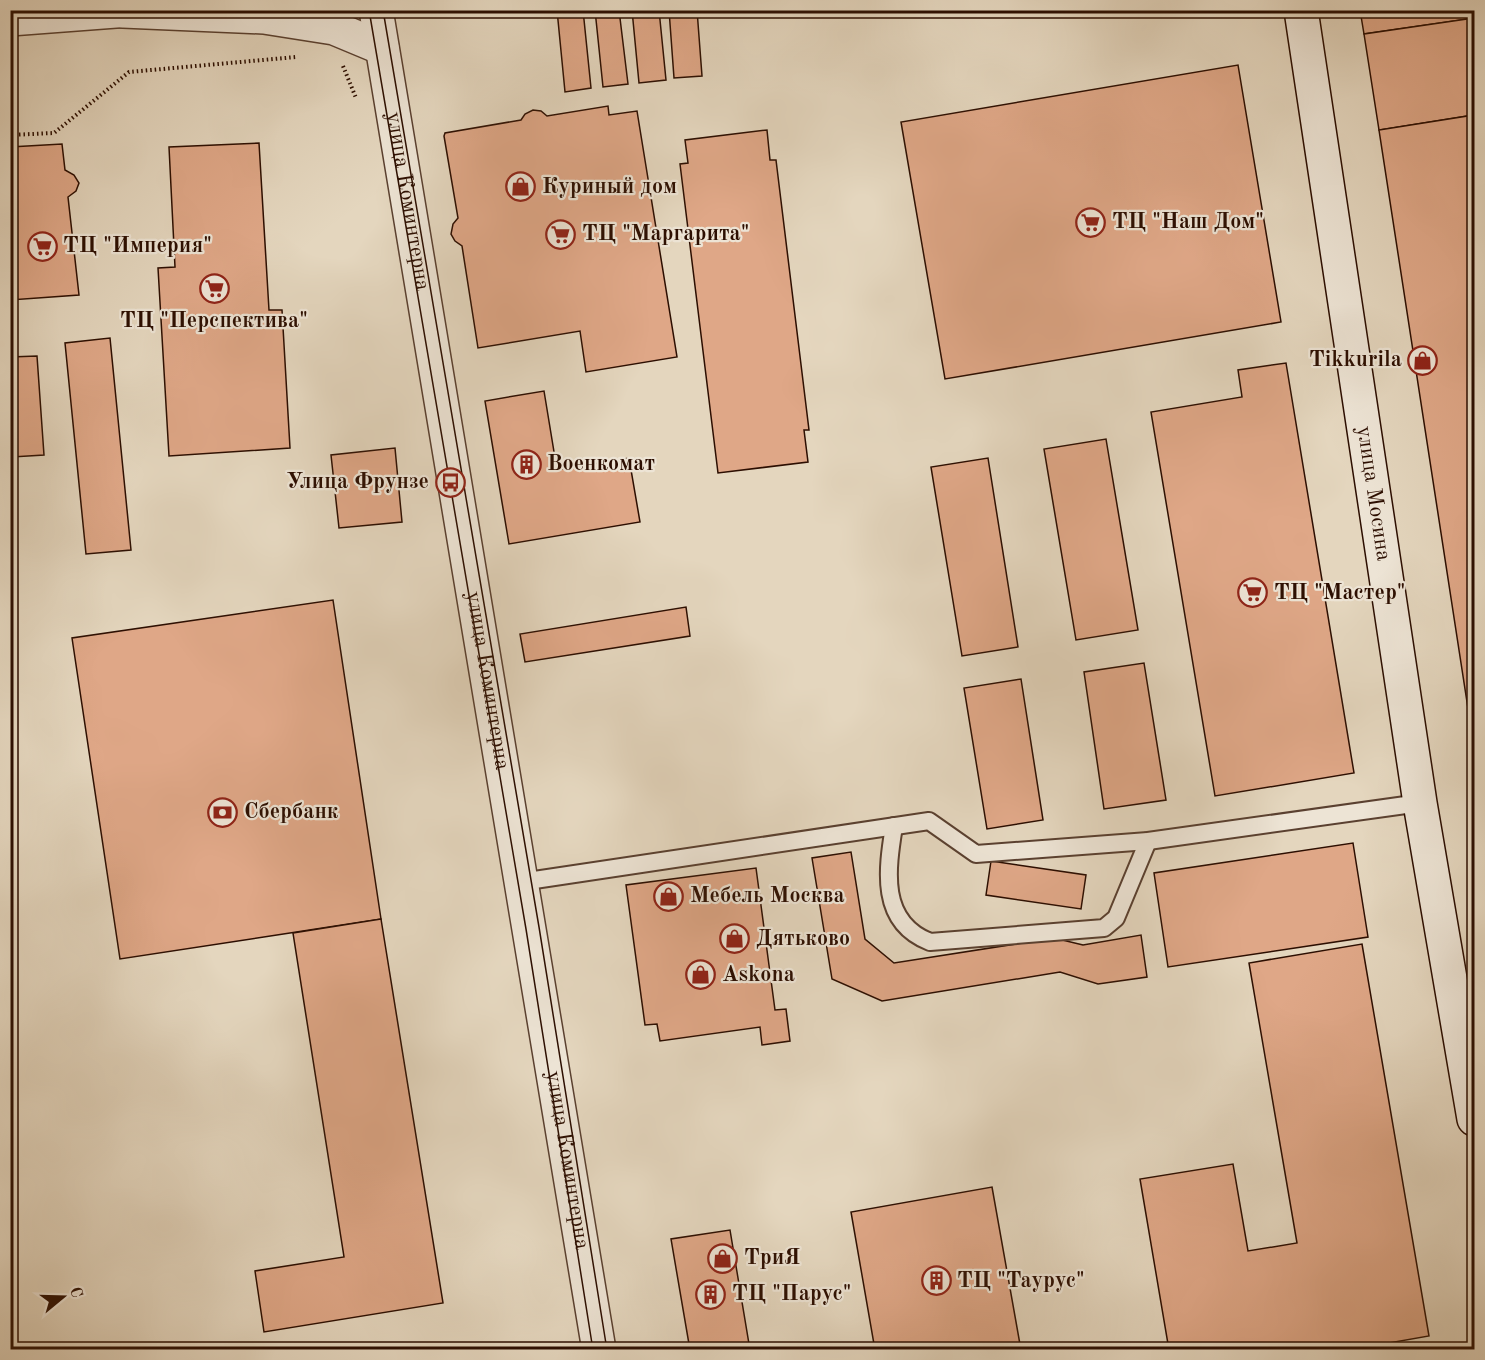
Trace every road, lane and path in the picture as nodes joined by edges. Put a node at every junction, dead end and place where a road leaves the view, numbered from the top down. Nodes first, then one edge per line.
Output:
1 (129, 10) edge
2 (376, 10) edge
3 (1301, 10) edge
4 (123, 11) edge
5 (10, 19) edge
6 (382, 48) junction
7 (303, 56) dead end
8 (342, 63) dead end
9 (357, 102) dead end
10 (10, 135) edge
11 (1420, 803) junction
12 (894, 826) junction
13 (1148, 841) junction
14 (521, 882) junction
15 (1474, 1119) edge
16 (599, 1350) edge

1 - 4 street
2 - 6 street, улица Коминтерна
3 - 11 street, улица Мосина
4 - 5 street
4 - 6 street
6 - 14 street, улица Коминтерна
7 - 10 path
8 - 9 path
11 - 13 lane
11 - 15 street, улица Мосина
12 - 13 lane
12 - 13 lane
12 - 14 lane
14 - 16 street, улица Коминтерна

